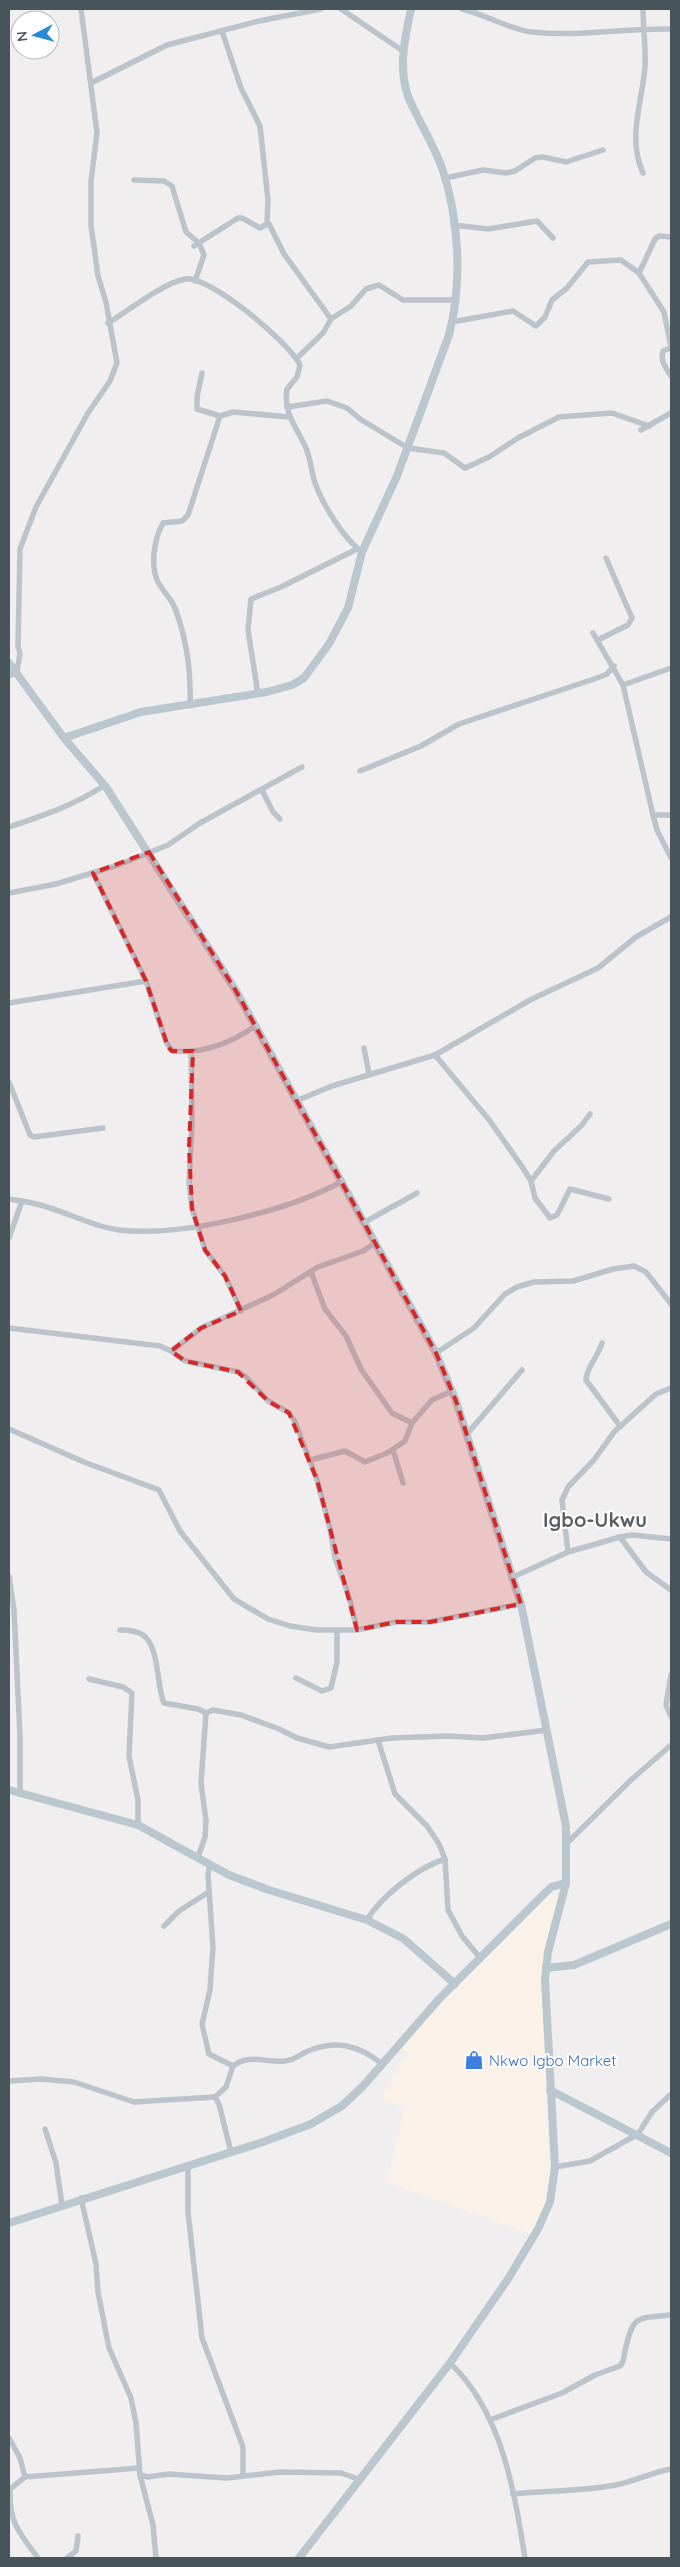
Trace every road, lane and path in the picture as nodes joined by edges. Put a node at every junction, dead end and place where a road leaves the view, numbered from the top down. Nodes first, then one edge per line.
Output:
1 (81, 9) edge
2 (321, 9) edge
3 (341, 9) edge
4 (411, 9) edge
5 (462, 9) edge
6 (643, 9) edge
7 (643, 28) junction
8 (671, 29) edge
9 (222, 31) junction
10 (403, 51) junction
11 (91, 83) junction
12 (603, 150) dead end
13 (643, 173) dead end
14 (445, 178) junction
15 (134, 180) dead end
16 (267, 224) junction
17 (453, 226) junction
18 (671, 237) edge
19 (553, 238) dead end
20 (196, 244) junction
21 (639, 273) junction
22 (195, 281) junction
23 (456, 300) junction
24 (331, 319) junction
25 (452, 322) junction
26 (108, 323) junction
27 (671, 347) edge
28 (297, 358) junction
29 (202, 373) dead end
30 (671, 376) edge
31 (287, 407) junction
32 (671, 413) edge
33 (220, 416) junction
34 (289, 417) junction
35 (649, 426) junction
36 (641, 430) dead end
37 (408, 448) junction
38 (360, 550) junction
39 (606, 558) dead end
40 (593, 632) dead end
41 (598, 640) junction
42 (9, 663) edge
43 (614, 666) junction
44 (671, 668) edge
45 (17, 672) junction
46 (9, 676) edge
47 (624, 685) junction
48 (258, 694) junction
49 (190, 706) junction
50 (64, 738) junction
51 (302, 767) dead end
52 (360, 771) dead end
53 (104, 785) junction
54 (262, 790) junction
55 (653, 815) junction
56 (671, 815) edge
57 (280, 819) dead end
58 (9, 827) edge
59 (149, 852) junction
60 (671, 858) edge
61 (93, 872) junction
62 (9, 893) edge
63 (671, 917) edge
64 (146, 980) junction
65 (9, 1003) edge
66 (254, 1027) junction
67 (364, 1048) dead end
68 (191, 1051) junction
69 (435, 1054) junction
70 (369, 1074) junction
71 (9, 1082) edge
72 (296, 1101) junction
73 (590, 1114) dead end
74 (103, 1128) dead end
75 (531, 1181) junction
76 (341, 1182) junction
77 (417, 1193) dead end
78 (9, 1199) edge
79 (609, 1199) dead end
80 (22, 1201) junction
81 (365, 1222) junction
82 (196, 1226) junction
83 (9, 1238) edge
84 (375, 1243) junction
85 (310, 1272) junction
86 (671, 1304) edge
87 (241, 1311) junction
88 (9, 1328) edge
89 (602, 1343) dead end
90 (171, 1351) junction
91 (436, 1354) junction
92 (522, 1370) dead end
93 (671, 1388) edge
94 (452, 1392) junction
95 (412, 1423) junction
96 (620, 1426) junction
97 (9, 1429) edge
98 (467, 1434) junction
99 (392, 1450) junction
100 (310, 1460) junction
101 (403, 1484) dead end
102 (620, 1537) junction
103 (671, 1539) edge
104 (568, 1552) junction
105 (9, 1576) edge
106 (513, 1577) junction
107 (671, 1590) edge
108 (521, 1604) junction
109 (120, 1630) dead end
110 (356, 1630) junction
111 (336, 1631) junction
112 (671, 1675) edge
113 (296, 1678) dead end
114 (89, 1679) dead end
115 (206, 1713) junction
116 (671, 1717) edge
117 (548, 1730) junction
118 (378, 1740) junction
119 (671, 1745) edge
120 (9, 1790) edge
121 (20, 1794) junction
122 (138, 1825) junction
123 (567, 1843) junction
124 (198, 1857) junction
125 (445, 1859) junction
126 (210, 1864) junction
127 (566, 1882) junction
128 (547, 1891) junction
129 (209, 1892) junction
130 (564, 1894) junction
131 (367, 1920) junction
132 (671, 1924) edge
133 (164, 1926) dead end
134 (481, 1959) junction
135 (546, 1968) junction
136 (455, 1984) junction
137 (382, 2064) junction
138 (233, 2066) junction
139 (9, 2081) edge
140 (550, 2090) junction
141 (671, 2094) edge
142 (215, 2097) junction
143 (46, 2129) dead end
144 (638, 2134) junction
145 (232, 2152) junction
146 (671, 2153) edge
147 (188, 2166) junction
148 (555, 2167) junction
149 (81, 2198) junction
150 (62, 2205) junction
151 (9, 2223) edge
152 (671, 2315) edge
153 (450, 2364) junction
154 (490, 2420) junction
155 (9, 2438) edge
156 (139, 2468) junction
157 (671, 2469) edge
158 (140, 2475) junction
159 (243, 2475) junction
160 (25, 2477) junction
161 (358, 2479) junction
162 (513, 2494) junction
163 (78, 2536) dead end
164 (38, 2558) edge
165 (67, 2558) edge
166 (156, 2558) edge
167 (298, 2558) edge
168 (525, 2558) edge

1 - 11 street
2 - 9 street
3 - 10 street
4 - 10 main road
5 - 7 street
6 - 7 street
7 - 8 street
7 - 13 street
9 - 11 street
9 - 16 street
10 - 14 main road
11 - 26 street
12 - 14 street
14 - 17 main road
15 - 20 street
16 - 20 street
16 - 24 street
17 - 19 street
17 - 23 main road
18 - 21 street
20 - 22 street
21 - 25 street
21 - 27 street
22 - 26 street
22 - 28 street
23 - 24 street
23 - 25 main road
24 - 28 street
25 - 37 main road
26 - 45 street
27 - 30 street
28 - 31 street
29 - 33 street
31 - 34 street
31 - 37 street
32 - 35 street
33 - 34 street
33 - 49 street
34 - 38 street
35 - 36 street
35 - 37 street
37 - 38 main road
38 - 48 main road
38 - 48 street
39 - 41 street
40 - 41 street
41 - 43 street
42 - 45 main road
43 - 47 street
43 - 52 street
44 - 47 street
45 - 46 street
45 - 50 main road
47 - 55 street
48 - 49 main road
49 - 50 main road
50 - 53 main road
51 - 54 street
53 - 58 street
53 - 59 main road
54 - 57 street
54 - 59 street
55 - 56 street
55 - 60 street
59 - 61 street
59 - 66 main road
61 - 62 street
61 - 64 street
63 - 69 street
64 - 65 street
64 - 68 street
66 - 68 street
66 - 72 main road
67 - 70 street
68 - 82 street
69 - 70 street
69 - 75 street
70 - 72 street
71 - 74 street
72 - 76 main road
73 - 75 street
75 - 79 street
76 - 81 main road
76 - 82 street
77 - 81 street
78 - 80 street
80 - 82 street
80 - 83 street
81 - 84 main road
82 - 87 street
84 - 85 street
84 - 91 main road
85 - 87 street
85 - 95 street
86 - 91 street
87 - 90 street
88 - 90 street
89 - 96 street
90 - 100 street
91 - 94 main road
92 - 98 street
93 - 96 street
94 - 95 street
94 - 98 main road
95 - 99 street
96 - 104 street
97 - 111 street
98 - 106 main road
99 - 100 street
99 - 101 street
100 - 110 street
102 - 103 street
102 - 104 street
102 - 107 street
104 - 106 street
105 - 121 street
106 - 108 main road
108 - 110 street
108 - 117 main road
109 - 115 street
110 - 111 street
111 - 113 street
112 - 116 street
114 - 122 street
115 - 118 street
115 - 124 street
117 - 118 street
117 - 123 main road
118 - 125 street
119 - 123 street
120 - 121 main road
121 - 122 main road
122 - 124 main road
123 - 127 main road
124 - 126 main road
125 - 131 street
125 - 134 street
126 - 129 street
126 - 131 main road
127 - 128 main road
127 - 130 main road
128 - 130 main road
128 - 134 main road
129 - 133 street
129 - 138 street
130 - 135 main road
131 - 136 main road
132 - 135 main road
134 - 136 main road
135 - 140 main road
136 - 137 main road
137 - 138 street
137 - 145 main road
138 - 142 street
139 - 142 street
140 - 144 main road
140 - 148 main road
141 - 144 street
142 - 145 street
143 - 150 street
144 - 146 main road
144 - 148 street
145 - 147 main road
147 - 149 main road
147 - 159 street
148 - 153 main road
149 - 150 main road
149 - 156 street
150 - 151 main road
152 - 154 street
153 - 154 street
153 - 161 main road
154 - 162 street
155 - 160 street
156 - 158 street
156 - 160 street
157 - 162 street
158 - 159 street
158 - 166 street
159 - 161 street
160 - 164 street
161 - 167 main road
162 - 168 street
163 - 165 street

